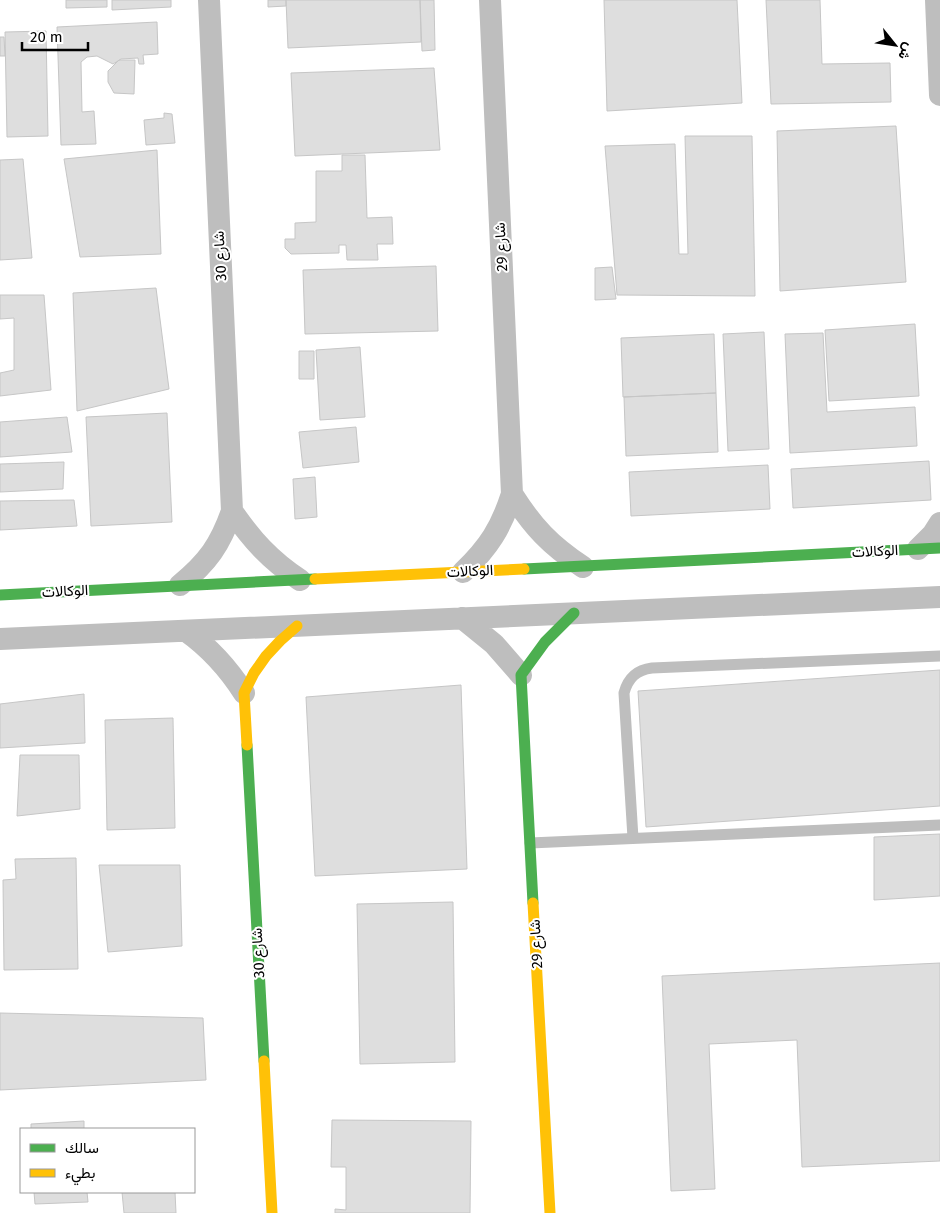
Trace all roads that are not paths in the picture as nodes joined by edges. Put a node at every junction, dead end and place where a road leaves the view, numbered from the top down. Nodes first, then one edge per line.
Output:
1 (209, 0) edge
2 (490, 0) edge
3 (936, 0) edge
4 (940, 95) edge
5 (512, 494) junction
6 (232, 511) junction
7 (940, 523) edge
8 (929, 548) edge
9 (583, 566) junction
10 (463, 572) junction
11 (300, 580) junction
12 (180, 585) junction
13 (0, 595) edge
14 (940, 597) edge
15 (574, 613) junction
16 (462, 618) junction
17 (297, 626) junction
18 (186, 631) junction
19 (0, 639) edge
20 (940, 656) edge
21 (521, 675) junction
22 (244, 693) junction
23 (940, 825) edge
24 (633, 838) junction
25 (530, 843) junction
26 (272, 1213) edge
27 (550, 1213) edge

1 - 6 street, شارع 30
2 - 5 street, شارع 29
3 - 4 street
5 - 9 street, شارع 29
5 - 10 street, شارع 29
6 - 11 street
6 - 12 street, شارع 30
7 - 8 street
8 - 9 street, الوكالات
9 - 10 street, الوكالات
10 - 11 street, الوكالات
11 - 12 street, الوكالات
12 - 13 street, الوكالات
14 - 15 street
15 - 16 street
15 - 21 street
16 - 17 street
16 - 21 street
17 - 18 street
17 - 22 street, شارع 30
18 - 19 street
18 - 22 street, شارع 30
20 - 24 lane
21 - 25 street, شارع 29
22 - 26 street, شارع 30
23 - 24 lane
24 - 25 lane
25 - 27 street, شارع 29

